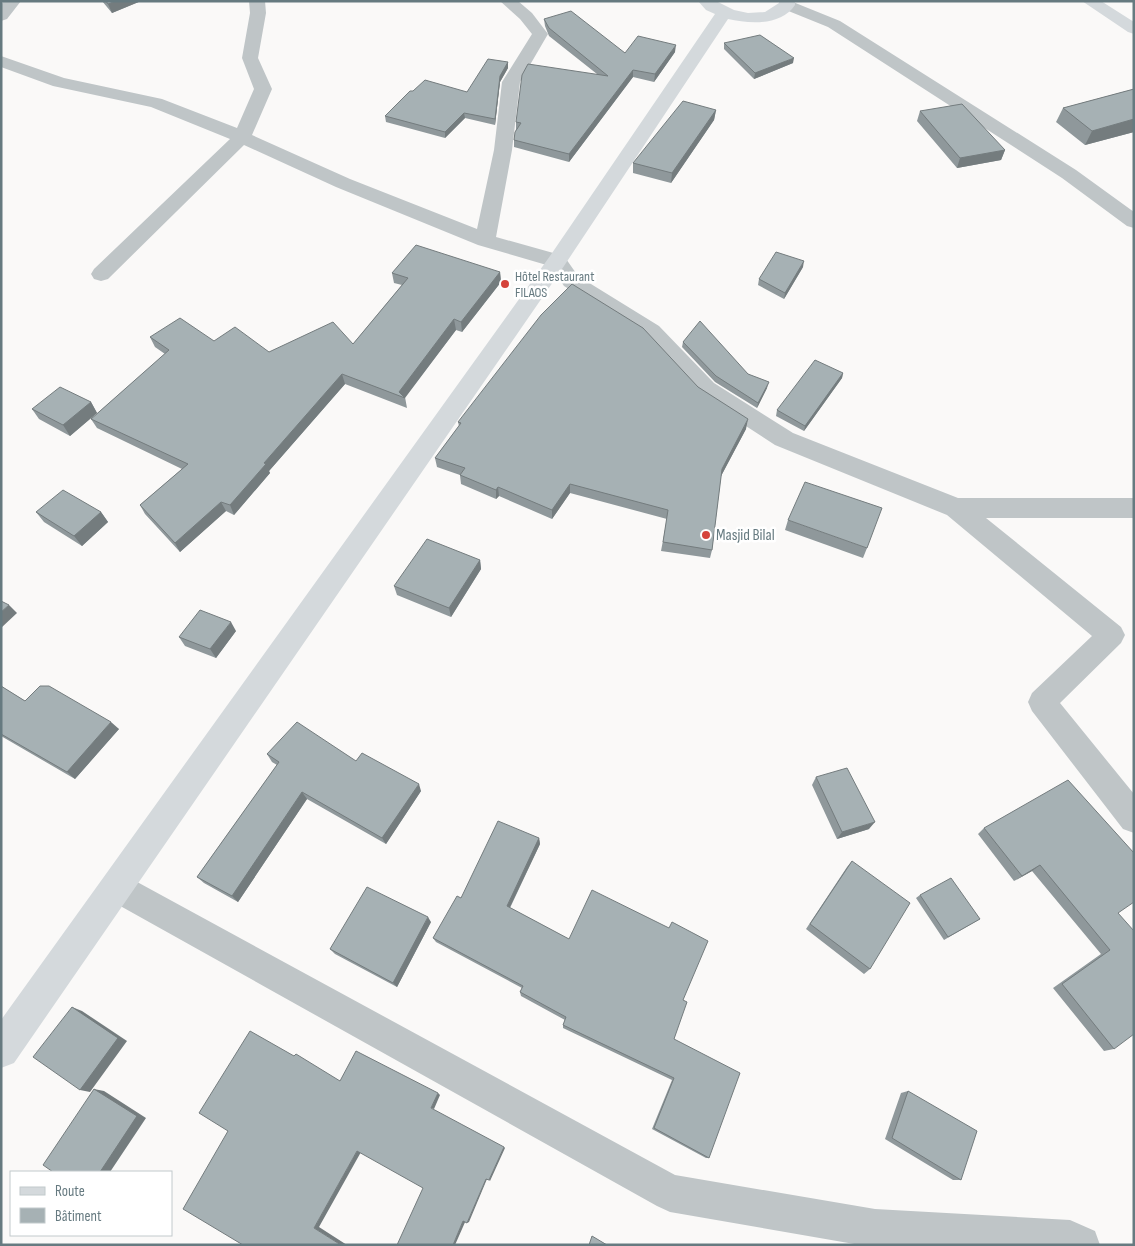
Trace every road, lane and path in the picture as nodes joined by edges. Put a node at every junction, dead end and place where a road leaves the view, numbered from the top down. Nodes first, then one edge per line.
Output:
1 (13, 1) edge
2 (257, 1) edge
3 (508, 1) edge
4 (1090, 1) edge
5 (792, 2) edge
6 (1, 4) edge
7 (715, 7) edge
8 (1, 16) edge
9 (1134, 28) edge
10 (1, 61) edge
11 (242, 137) junction
12 (1134, 222) edge
13 (485, 240) junction
14 (557, 261) junction
15 (101, 274) dead end
16 (956, 508) junction
17 (1134, 508) edge
18 (1134, 818) edge
19 (117, 887) junction
20 (1, 1050) edge
21 (1081, 1245) edge

1 - 6 street
1 - 8 street
2 - 11 street
3 - 13 street
4 - 9 main road
5 - 7 main road
5 - 12 street
7 - 14 main road
10 - 11 street
11 - 13 street
11 - 15 street
13 - 14 street
14 - 16 street
14 - 19 main road
16 - 17 street
16 - 18 street
19 - 20 main road
19 - 21 street

